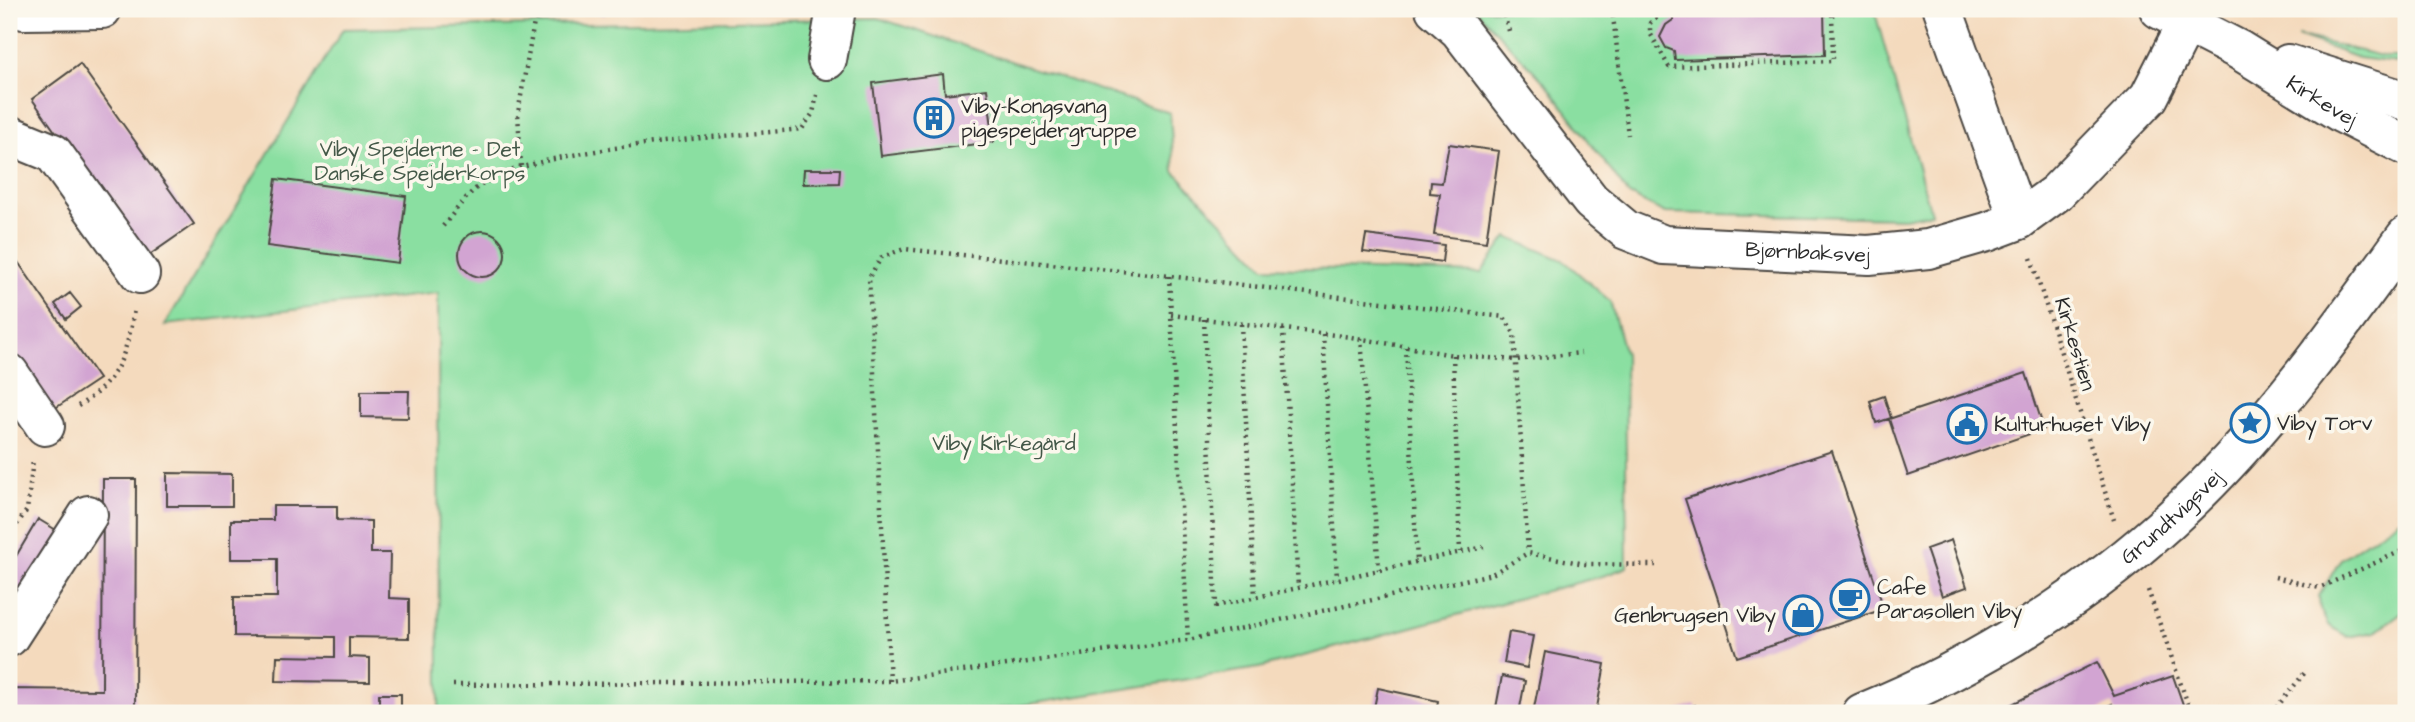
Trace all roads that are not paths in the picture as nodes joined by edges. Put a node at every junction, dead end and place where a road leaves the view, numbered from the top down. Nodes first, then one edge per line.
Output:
1 (102, 9) edge
2 (836, 9) edge
3 (1435, 9) edge
4 (1943, 9) edge
5 (2172, 16) edge
6 (19, 19) edge
7 (2239, 50) junction
8 (827, 60) road end
9 (2406, 101) edge
10 (9, 135) edge
11 (2406, 146) edge
12 (2019, 220) junction
13 (2406, 236) edge
14 (141, 274) dead end
15 (9, 373) edge
16 (45, 426) dead end
17 (88, 515) dead end
18 (9, 637) edge
19 (1862, 713) edge

1 - 6 street
2 - 8 street
3 - 12 street, Bjørnbaksvej
4 - 12 street
5 - 7 street, Kirkevej
5 - 12 street, Bjørnbaksvej
7 - 9 street, Kirkevej
7 - 11 street, Kirkevej
10 - 14 street
13 - 19 street, Grundtvigsvej
15 - 16 street
17 - 18 street

